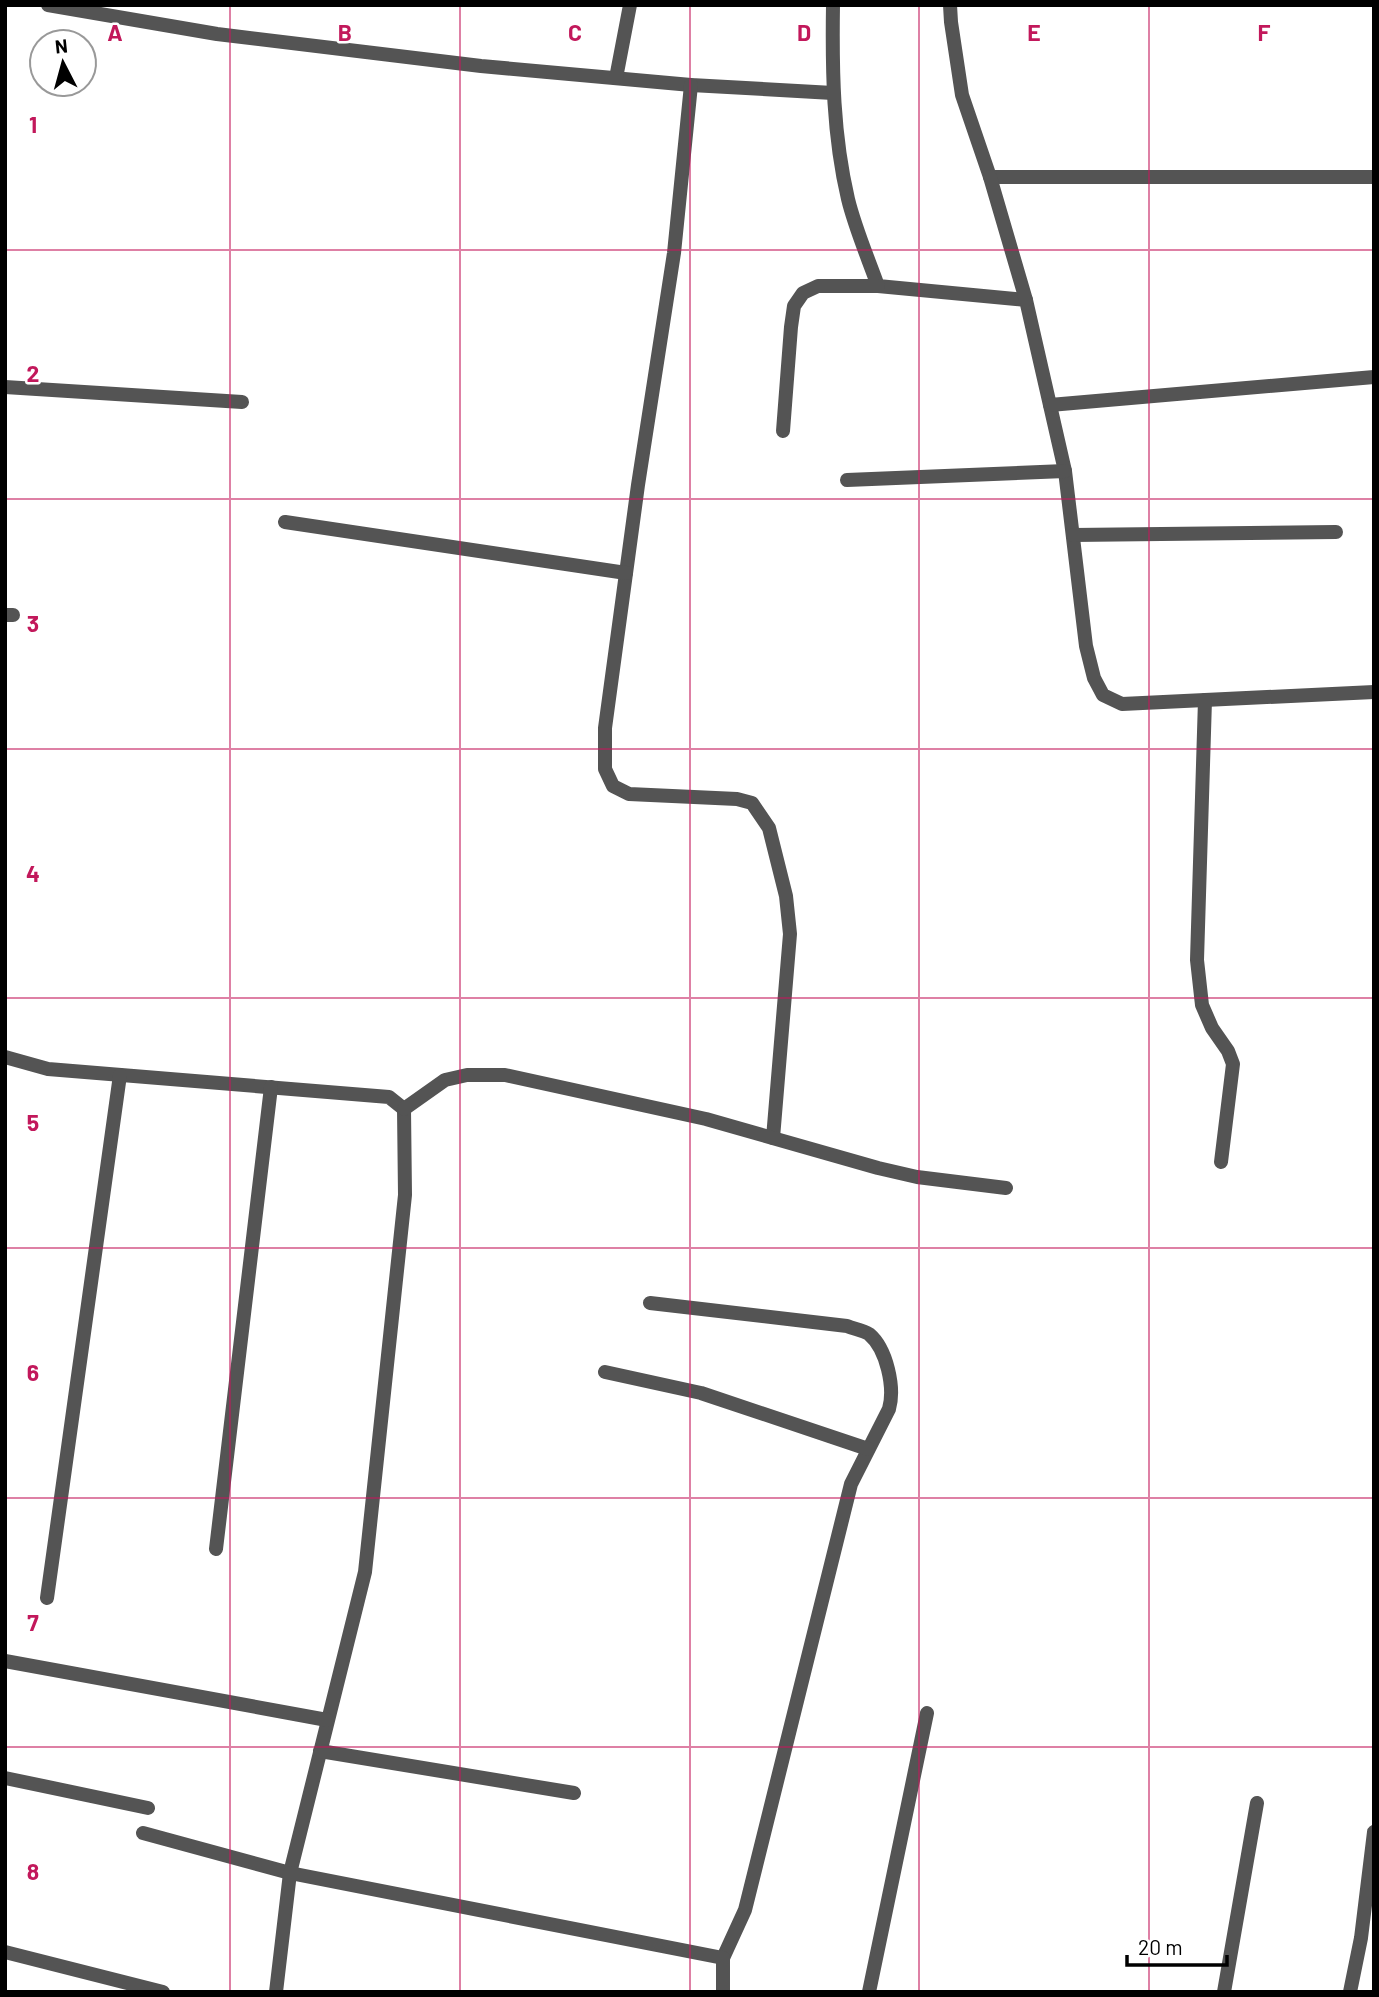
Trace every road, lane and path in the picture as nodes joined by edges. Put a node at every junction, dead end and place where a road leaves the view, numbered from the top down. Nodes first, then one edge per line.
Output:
1 (48, 5) edge
2 (630, 5) edge
3 (833, 5) edge
4 (950, 5) edge
5 (616, 78) junction
6 (691, 85) junction
7 (833, 93) junction
8 (990, 177) junction
9 (1374, 177) edge
10 (878, 286) junction
11 (1026, 300) junction
12 (1374, 377) edge
13 (5, 387) edge
14 (243, 402) dead end
15 (1050, 405) junction
16 (783, 430) dead end
17 (1065, 471) junction
18 (847, 480) dead end
19 (285, 522) dead end
20 (1336, 532) dead end
21 (1073, 535) junction
22 (626, 573) junction
23 (1374, 692) edge
24 (1205, 700) junction
25 (5, 1056) edge
26 (121, 1074) junction
27 (271, 1087) junction
28 (404, 1109) junction
29 (773, 1138) junction
30 (1221, 1162) dead end
31 (1006, 1188) dead end
32 (650, 1303) dead end
33 (605, 1372) dead end
34 (868, 1449) junction
35 (216, 1549) dead end
36 (47, 1598) dead end
37 (5, 1661) edge
38 (927, 1713) dead end
39 (327, 1720) junction
40 (320, 1751) junction
41 (5, 1778) edge
42 (574, 1793) dead end
43 (1257, 1803) dead end
44 (149, 1808) dead end
45 (1374, 1832) edge
46 (143, 1833) dead end
47 (289, 1873) junction
48 (5, 1952) edge
49 (723, 1958) junction
50 (163, 1992) edge
51 (276, 1992) edge
52 (723, 1992) edge
53 (869, 1992) edge
54 (1224, 1992) edge
55 (1350, 1992) edge

1 - 5 street
2 - 5 street
3 - 7 street
4 - 8 street
5 - 6 street
6 - 7 street
6 - 22 street
7 - 10 street
8 - 9 street
8 - 11 street
10 - 11 street
10 - 16 street
11 - 15 street
12 - 15 street
13 - 14 street
15 - 17 street
17 - 18 street
17 - 21 street
19 - 22 street
20 - 21 street
21 - 24 street
22 - 29 street
23 - 24 street
24 - 30 street
25 - 26 street
26 - 27 street
26 - 36 street
27 - 28 street
27 - 35 street
28 - 29 street
28 - 39 street
29 - 31 street
32 - 34 street
33 - 34 street
34 - 49 street
37 - 39 street
38 - 53 street
39 - 40 street
40 - 42 street
40 - 47 street
41 - 44 street
43 - 54 street
45 - 55 street
46 - 47 street
47 - 49 street
47 - 51 street
48 - 50 street
49 - 52 street

